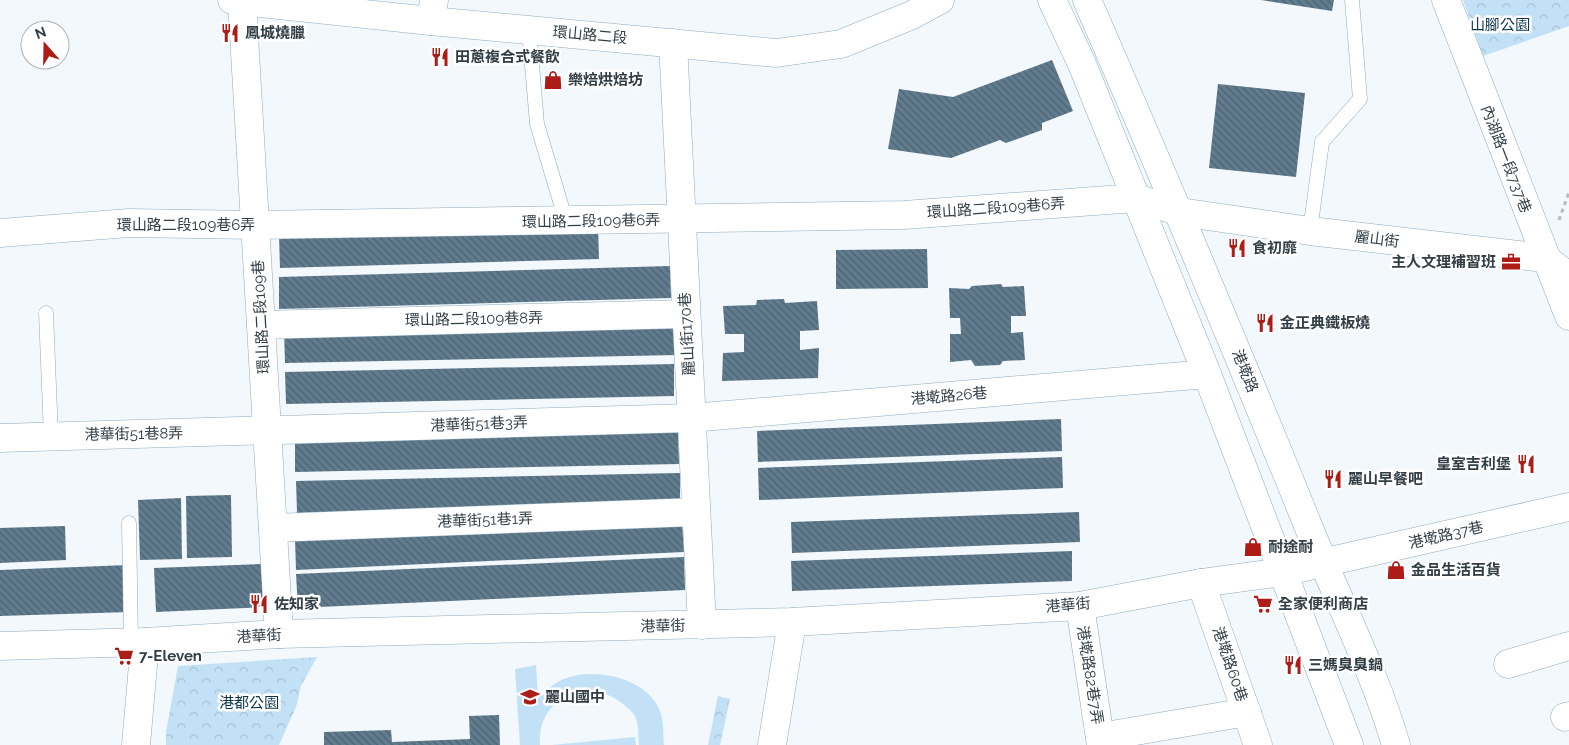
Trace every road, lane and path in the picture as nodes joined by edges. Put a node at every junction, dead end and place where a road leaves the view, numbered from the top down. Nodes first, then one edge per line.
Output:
1 (237, 0) edge
2 (940, 0) edge
3 (1052, 0) edge
4 (1087, 0) edge
5 (1352, 0) edge
6 (1446, 0) edge
7 (433, 11) edge
8 (528, 30) junction
9 (673, 43) junction
10 (1136, 198) junction
11 (1180, 212) junction
12 (682, 220) junction
13 (566, 221) junction
14 (255, 225) junction
15 (1310, 231) junction
16 (0, 233) edge
17 (1545, 258) junction
18 (1569, 277) edge
19 (46, 313) dead end
20 (686, 314) junction
21 (1569, 316) edge
22 (261, 325) junction
23 (1207, 374) junction
24 (692, 418) junction
25 (267, 431) junction
26 (51, 436) junction
27 (0, 438) edge
28 (1569, 507) edge
29 (696, 512) junction
30 (129, 523) dead end
31 (273, 528) junction
32 (1323, 563) junction
33 (1282, 572) junction
34 (1201, 583) junction
35 (1080, 606) junction
36 (792, 622) junction
37 (702, 625) junction
38 (279, 634) junction
39 (138, 642) junction
40 (0, 646) edge
41 (1569, 646) edge
42 (1508, 664) dead end
43 (1247, 712) junction
44 (1100, 741) edge
45 (136, 745) edge
46 (772, 745) edge
47 (1258, 745) edge
48 (1349, 745) edge
49 (1396, 745) edge

1 - 7 street, 環山路二段
1 - 14 street, 環山路二段109巷
2 - 9 street, 環山路二段
3 - 10 street
4 - 11 street, 港墘路
5 - 15 lane
6 - 17 street, 內湖路一段737巷
7 - 8 street, 環山路二段
8 - 9 street, 環山路二段
8 - 13 lane
9 - 12 street, 麗山街170巷
10 - 11 street, 環山路二段109巷6弄
10 - 12 street, 環山路二段109巷6弄
10 - 23 street
11 - 15 street, 麗山街
11 - 32 street, 港墘路
12 - 13 street, 環山路二段109巷6弄
12 - 20 street, 麗山街170巷
13 - 14 street, 環山路二段109巷6弄
14 - 16 street, 環山路二段109巷6弄
14 - 22 street, 環山路二段109巷
15 - 17 street, 麗山街
17 - 18 street
17 - 21 street, 內湖路一段737巷
19 - 26 lane
20 - 22 street, 環山路二段109巷8弄
20 - 24 street, 麗山街170巷
22 - 25 street, 環山路二段109巷
23 - 24 street, 港墘路26巷
23 - 33 street
24 - 25 street, 港華街51巷3弄
24 - 29 street, 麗山街170巷
25 - 26 street, 港華街51巷8弄
25 - 31 street, 環山路二段109巷
26 - 27 street, 港華街51巷8弄
28 - 32 street, 港墘路37巷
29 - 31 street, 港華街51巷1弄
29 - 37 street, 麗山街170巷
30 - 39 lane
31 - 38 street, 環山路二段109巷
32 - 33 street, 港華街
32 - 49 street, 港墘路
33 - 34 street, 港華街
33 - 48 street
34 - 35 street, 港華街
34 - 43 street, 港墘路60巷
35 - 36 street, 港華街
35 - 44 street, 港墘路82巷7弄
36 - 37 street, 港華街
36 - 46 street
37 - 38 street, 港華街
38 - 39 street, 港華街
39 - 40 street, 港華街
39 - 45 street
41 - 42 street
43 - 44 street
43 - 47 street, 港墘路60巷

